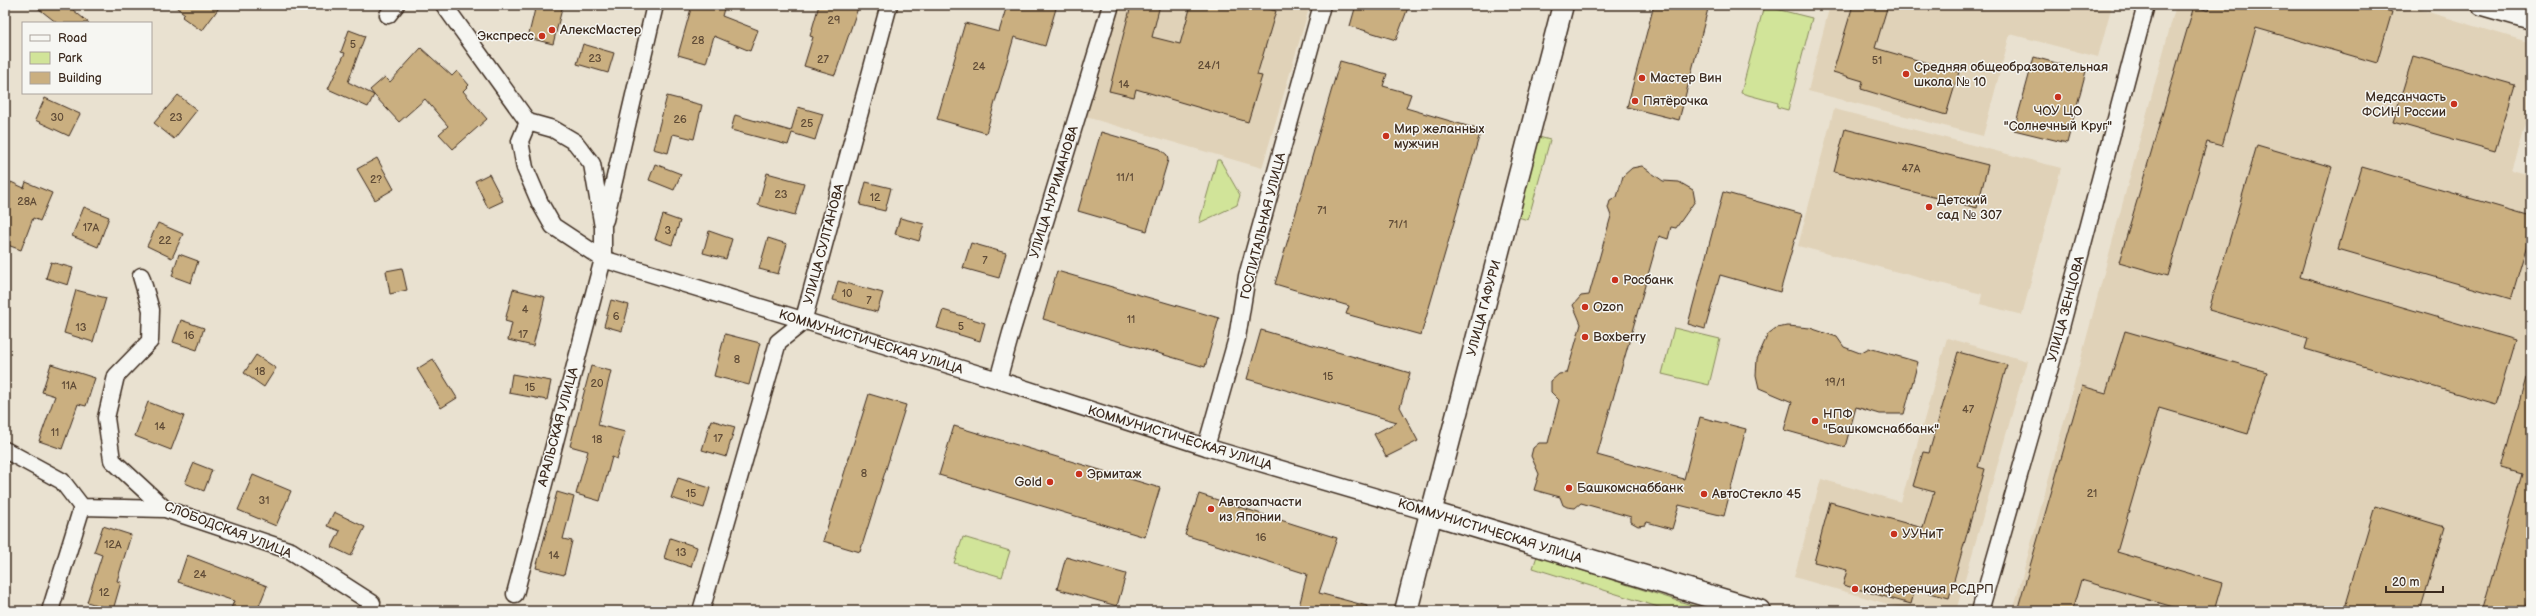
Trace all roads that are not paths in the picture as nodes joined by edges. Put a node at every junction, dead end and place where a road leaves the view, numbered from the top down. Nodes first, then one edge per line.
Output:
1 (444, 5) edge
2 (655, 5) edge
3 (889, 5) edge
4 (1111, 5) edge
5 (1322, 5) edge
6 (1563, 5) edge
7 (2146, 5) edge
8 (2482, 5) edge
9 (2531, 20) edge
10 (528, 122) junction
11 (604, 227) junction
12 (603, 259) junction
13 (141, 276) dead end
14 (803, 322) junction
15 (998, 380) junction
16 (1206, 447) junction
17 (5, 450) edge
18 (82, 507) junction
19 (165, 509) junction
20 (1431, 513) junction
21 (516, 594) dead end
22 (372, 603) dead end
23 (50, 611) edge
24 (702, 611) edge
25 (1406, 611) edge
26 (1759, 611) edge
27 (1980, 611) edge

1 - 10 street
2 - 11 street
3 - 14 street, УЛИЦА СУЛТАНОВА
4 - 15 street, УЛИЦА НУРИМАНОВА
5 - 16 street, ГОСПИТАЛЬНАЯ УЛИЦА
6 - 20 street, УЛИЦА ГАФУРИ
7 - 27 street, УЛИЦА ЗЕНЦОВА
8 - 9 street
10 - 11 street
10 - 12 street, КОММУНИСТИЧЕСКАЯ УЛИЦА
11 - 12 street, АРАЛЬСКАЯ УЛИЦА
12 - 14 street, КОММУНИСТИЧЕСКАЯ УЛИЦА
12 - 21 street, АРАЛЬСКАЯ УЛИЦА
13 - 19 street, СЛОБОДСКАЯ УЛИЦА
14 - 15 street, КОММУНИСТИЧЕСКАЯ УЛИЦА
14 - 24 street, УЛИЦА СУЛТАНОВА
15 - 16 street, КОММУНИСТИЧЕСКАЯ УЛИЦА
16 - 20 street, КОММУНИСТИЧЕСКАЯ УЛИЦА
17 - 18 street
18 - 19 street
18 - 23 street
19 - 22 street, СЛОБОДСКАЯ УЛИЦА
20 - 25 main road, УЛИЦА ГАФУРИ
20 - 26 main road, КОММУНИСТИЧЕСКАЯ УЛИЦА

